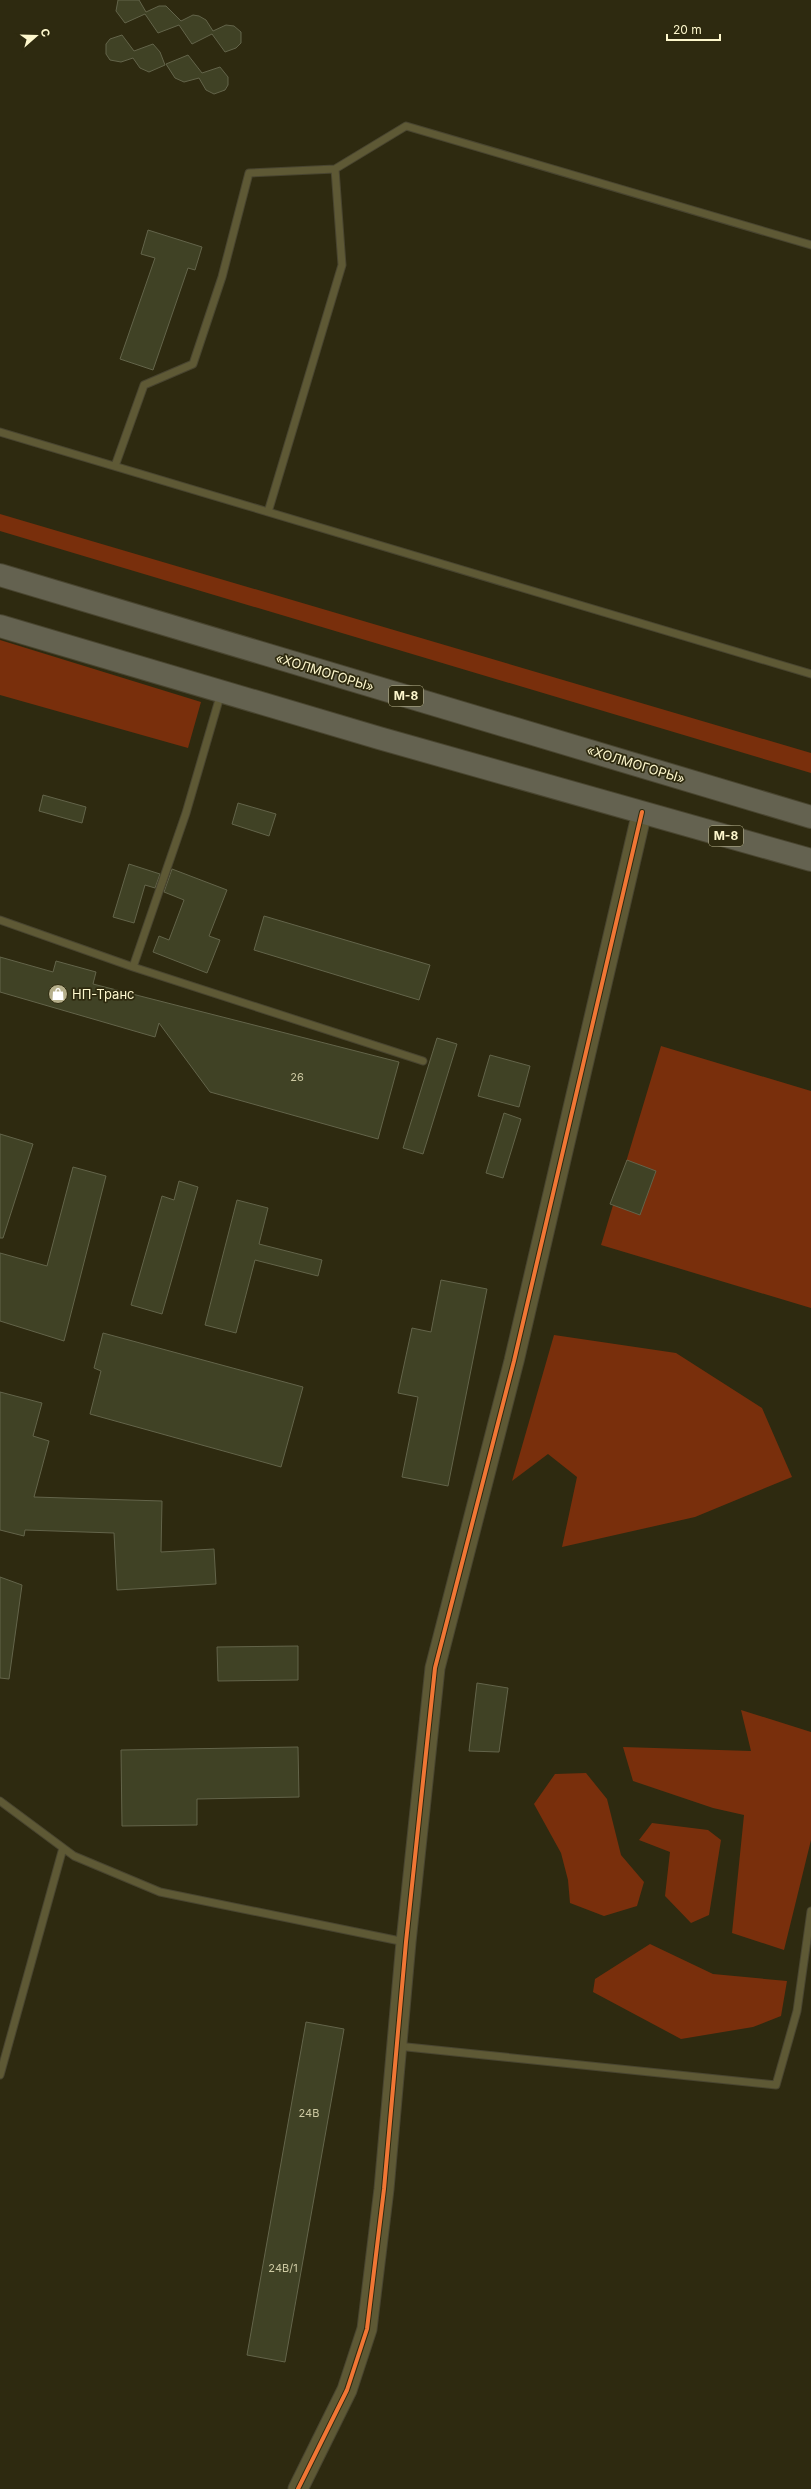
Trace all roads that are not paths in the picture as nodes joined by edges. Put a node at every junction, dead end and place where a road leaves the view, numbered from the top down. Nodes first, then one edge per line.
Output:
1 (335, 169) junction
2 (811, 245) edge
3 (0, 432) edge
4 (114, 466) junction
5 (268, 512) junction
6 (0, 575) edge
7 (0, 626) edge
8 (811, 674) edge
9 (221, 691) junction
10 (642, 812) junction
11 (811, 817) edge
12 (811, 860) edge
13 (0, 920) edge
14 (133, 968) junction
15 (423, 1061) dead end
16 (0, 1801) edge
17 (63, 1848) junction
18 (811, 1911) edge
19 (406, 1942) junction
20 (397, 2046) junction
21 (0, 2076) edge
22 (298, 2489) edge

1 - 2 lane
1 - 4 lane
1 - 5 lane
3 - 4 lane
4 - 5 lane
5 - 8 lane
6 - 11 highway, «ХОЛМОГОРЫ» / М-8
7 - 9 highway, М-8
9 - 10 highway, М-8
9 - 14 lane
10 - 12 highway, М-8
10 - 19 street
13 - 14 lane
14 - 15 lane
16 - 17 lane
17 - 19 lane
17 - 21 lane
18 - 20 lane
19 - 20 street
20 - 22 street

